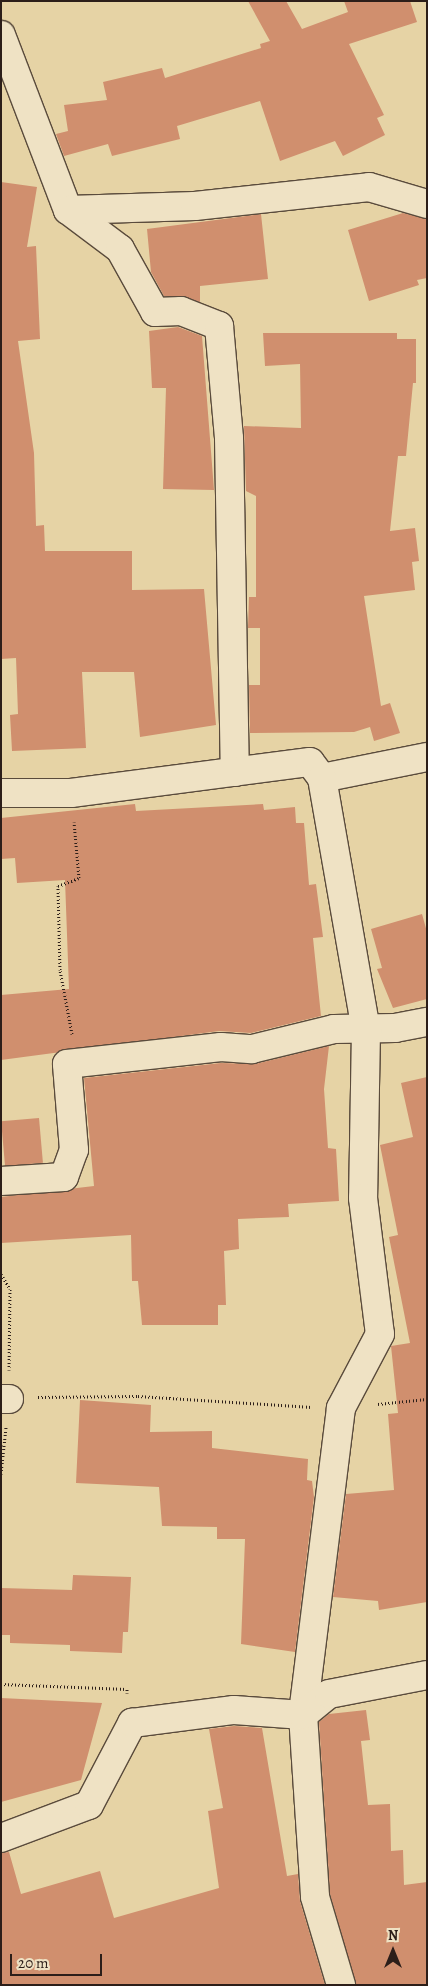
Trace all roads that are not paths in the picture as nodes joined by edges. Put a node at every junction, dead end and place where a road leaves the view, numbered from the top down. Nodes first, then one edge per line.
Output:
1 (1, 35) edge
2 (427, 204) edge
3 (68, 210) junction
4 (427, 757) edge
5 (235, 772) junction
6 (322, 778) junction
7 (1, 793) edge
8 (427, 1022) edge
9 (366, 1030) junction
10 (1, 1182) edge
11 (427, 1675) edge
12 (303, 1715) junction
13 (1, 1838) edge
14 (341, 1985) edge

1 - 3 street
2 - 3 street
3 - 5 street
4 - 6 street
5 - 6 street
5 - 7 street
6 - 9 street
8 - 9 street
9 - 10 street
9 - 12 street
11 - 12 street
12 - 13 street
12 - 14 street

